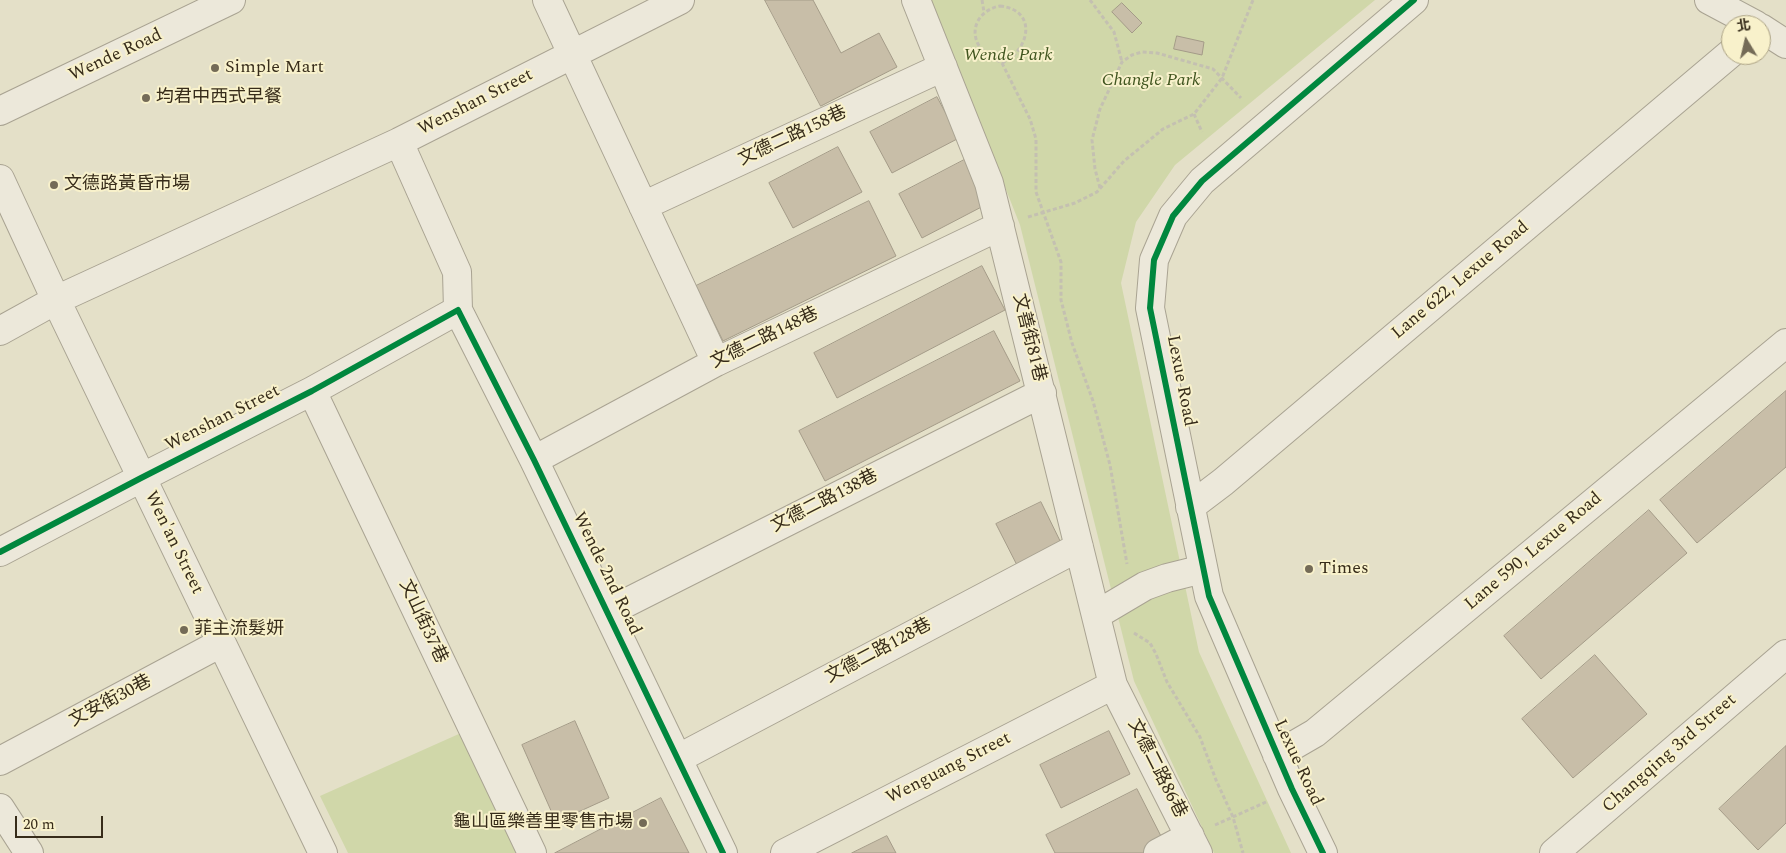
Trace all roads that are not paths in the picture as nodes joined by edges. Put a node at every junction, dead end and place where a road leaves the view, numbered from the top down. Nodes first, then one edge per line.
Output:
1 (231, 0) edge
2 (547, 0) edge
3 (680, 0) edge
4 (916, 0) edge
5 (1414, 0) edge
6 (1709, 0) edge
7 (197, 7) edge
8 (1737, 15) edge
9 (1771, 34) edge
10 (1786, 44) edge
11 (572, 54) junction
12 (1721, 61) edge
13 (944, 67) junction
14 (0, 111) edge
15 (399, 142) junction
16 (0, 179) edge
17 (643, 206) junction
18 (1000, 226) junction
19 (56, 300) junction
20 (458, 310) junction
21 (0, 331) edge
22 (1786, 343) edge
23 (716, 362) junction
24 (312, 391) junction
25 (1042, 393) junction
26 (534, 460) junction
27 (141, 478) junction
28 (1190, 507) junction
29 (1079, 547) junction
30 (0, 552) edge
31 (1203, 569) junction
32 (608, 612) junction
33 (1096, 615) junction
34 (221, 643) junction
35 (1786, 654) edge
36 (1114, 685) junction
37 (1277, 755) junction
38 (679, 758) junction
39 (0, 761) edge
40 (0, 808) edge
41 (1200, 839) edge
42 (29, 853) edge
43 (323, 853) edge
44 (532, 853) edge
45 (723, 853) edge
46 (785, 853) edge
47 (1158, 853) edge
48 (1324, 853) edge
49 (1554, 853) edge

1 - 7 street, Wende Road
2 - 11 street
3 - 11 street, Wenshan Street
4 - 13 street, 文善街81巷
5 - 28 street, Lexue Road
6 - 8 street
7 - 14 street, Wende Road
9 - 10 street
11 - 15 street, Wenshan Street
11 - 17 street
12 - 28 street, Lane 622, Lexue Road
13 - 17 street, 文德二路158巷
13 - 18 street, 文善街81巷
15 - 19 street, Wenshan Street
15 - 20 street
16 - 19 street, Wen'an Street
17 - 23 street
18 - 23 street, 文德二路148巷
18 - 25 street, 文善街81巷
19 - 21 street, Wenshan Street
19 - 27 street, Wen'an Street
20 - 24 street, Wenshan Street
20 - 26 street, Wende 2nd Road
22 - 37 street, Lane 590, Lexue Road
23 - 26 street, 文德二路148巷
24 - 27 street, Wenshan Street
24 - 44 street, 文山街37巷
25 - 29 street, 文善街81巷
25 - 32 street, 文德二路138巷
26 - 32 street, Wende 2nd Road
27 - 30 street, Wenshan Street
27 - 34 street, Wen'an Street
28 - 31 street, Lexue Road
29 - 33 street, 文善街81巷
29 - 38 street, 文德二路128巷
31 - 33 street
31 - 37 street, Lexue Road
32 - 38 street, Wende 2nd Road
33 - 36 street, 文善街81巷
34 - 39 street, 文安街30巷
34 - 43 street, Wen'an Street
35 - 49 street, Changqing 3rd Street
36 - 41 street, 文德二路86巷
36 - 46 street, Wenguang Street
37 - 48 street, Lexue Road
38 - 45 street, Wende 2nd Road
40 - 42 street
41 - 47 street

